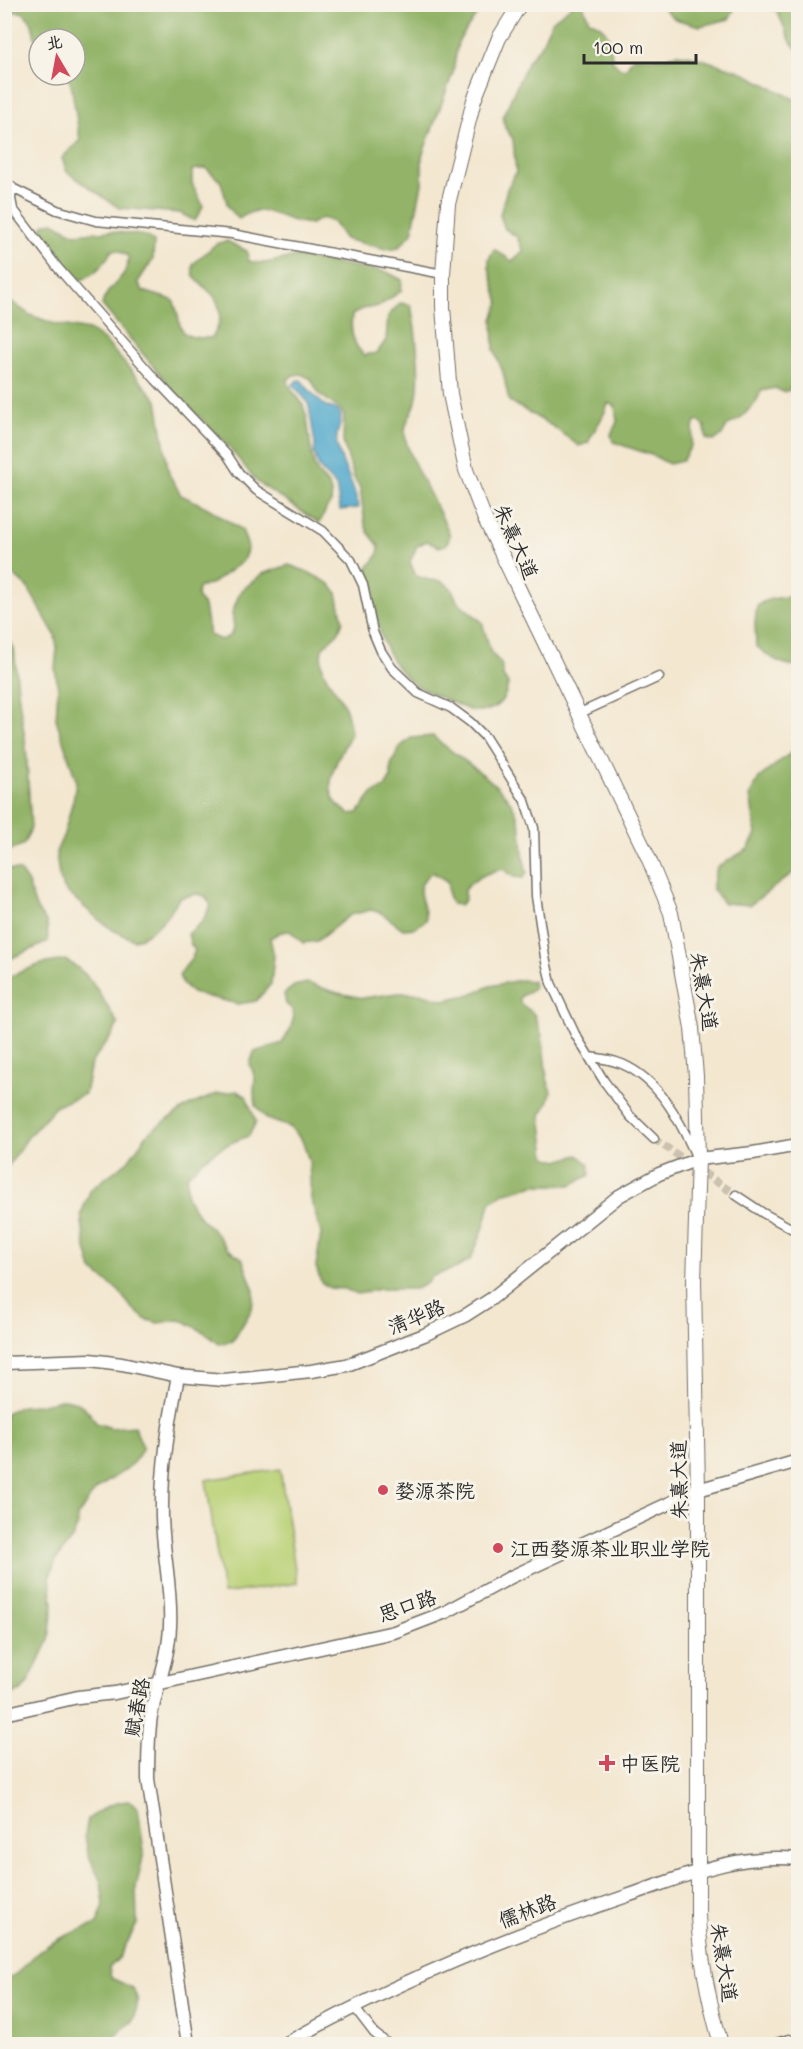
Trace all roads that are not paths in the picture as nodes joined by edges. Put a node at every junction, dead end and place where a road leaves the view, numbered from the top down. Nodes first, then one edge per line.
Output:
1 (519, 4) edge
2 (8, 185) edge
3 (443, 274) junction
4 (659, 677) dead end
5 (578, 714) junction
6 (589, 1057) junction
7 (654, 1139) tunnel mouth
8 (798, 1145) edge
9 (698, 1160) junction
10 (736, 1195) tunnel mouth
11 (798, 1232) edge
12 (4, 1363) edge
13 (177, 1376) junction
14 (798, 1461) edge
15 (698, 1490) junction
16 (159, 1684) junction
17 (4, 1714) edge
18 (798, 1859) edge
19 (699, 1870) junction
20 (354, 2007) junction
21 (789, 2039) dead end
22 (188, 2044) edge
23 (285, 2044) edge
24 (388, 2044) edge
25 (721, 2044) edge
26 (773, 2044) edge

1 - 3 main road, 朱熹大道
2 - 3 street
2 - 6 street
3 - 5 main road, 朱熹大道
4 - 5 street
5 - 9 main road, 朱熹大道
6 - 7 street
6 - 9 street
8 - 9 street, 清华路
9 - 13 street, 清华路
9 - 15 main road, 朱熹大道
10 - 11 street
12 - 13 street, 清华路
13 - 16 street, 赋春路
14 - 15 street, 思口路
15 - 16 street, 思口路
15 - 19 main road, 朱熹大道
16 - 17 street, 思口路
16 - 22 street, 赋春路
18 - 19 street, 儒林路
19 - 20 street, 儒林路
19 - 25 main road, 朱熹大道
20 - 23 street, 儒林路
20 - 24 street
21 - 26 street

